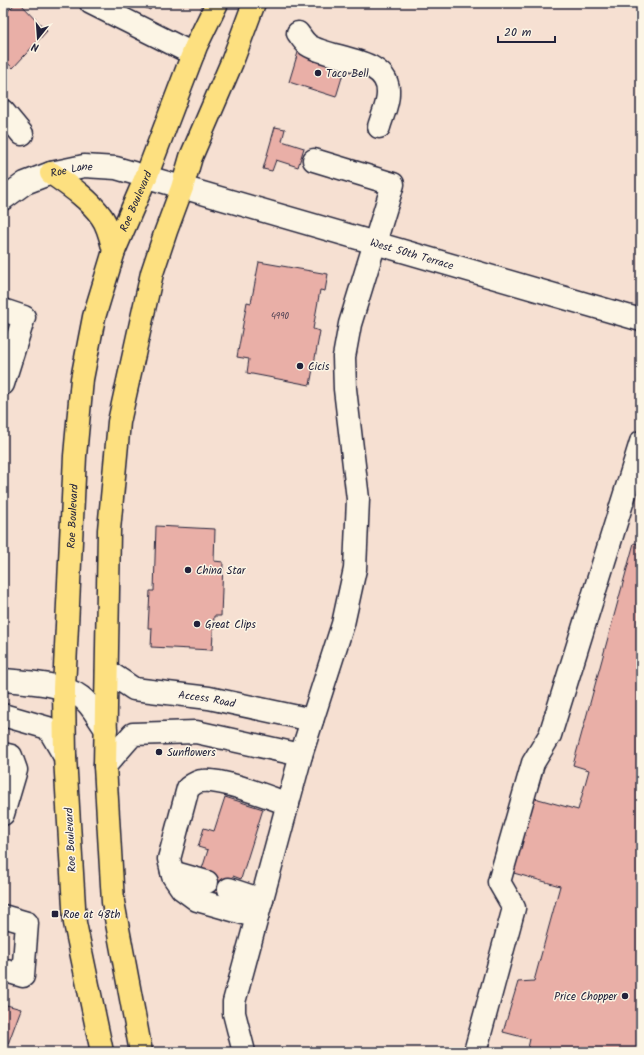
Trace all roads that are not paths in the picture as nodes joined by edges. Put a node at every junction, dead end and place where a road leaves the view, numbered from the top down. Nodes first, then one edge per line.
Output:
1 (91, 3) edge
2 (217, 3) edge
3 (254, 3) edge
4 (298, 33) dead end
5 (193, 54) junction
6 (3, 111) edge
7 (379, 127) dead end
8 (22, 134) dead end
9 (314, 160) dead end
10 (51, 172) junction
11 (146, 177) junction
12 (182, 188) junction
13 (3, 199) edge
14 (376, 243) junction
15 (114, 251) junction
16 (3, 310) edge
17 (641, 320) edge
18 (3, 384) edge
19 (641, 442) edge
20 (107, 671) junction
21 (3, 680) edge
22 (64, 689) junction
23 (3, 715) edge
24 (312, 720) junction
25 (106, 729) junction
26 (3, 754) edge
27 (301, 755) junction
28 (65, 757) junction
29 (105, 766) junction
30 (288, 804) junction
31 (3, 814) edge
32 (172, 872) junction
33 (207, 882) dead end
34 (229, 889) dead end
35 (260, 908) junction
36 (3, 916) edge
37 (3, 970) edge
38 (99, 1046) edge
39 (141, 1052) edge
40 (244, 1052) edge
41 (475, 1052) edge

1 - 5 street
2 - 5 main road, Roe Boulevard
3 - 12 main road
4 - 7 street
5 - 11 main road, Roe Boulevard
6 - 8 street
9 - 14 street
10 - 11 street, Roe Lane
10 - 13 street, Roe Lane
10 - 15 main road
11 - 12 street, Roe Lane
11 - 15 main road, Roe Boulevard
12 - 14 street, West 50th Terrace
12 - 20 main road
14 - 17 street, West 50th Terrace
14 - 24 street
15 - 22 main road, Roe Boulevard
16 - 18 street
19 - 41 street
20 - 24 street, Access Road
20 - 25 main road
21 - 22 street
22 - 25 street
22 - 28 main road, Roe Boulevard
23 - 28 street
24 - 27 street
25 - 29 main road
26 - 31 street
27 - 29 street
27 - 30 street
28 - 38 main road, Roe Boulevard
29 - 39 main road
30 - 32 street
30 - 35 street
32 - 33 street
32 - 35 street
34 - 35 street
35 - 40 street
36 - 37 street

